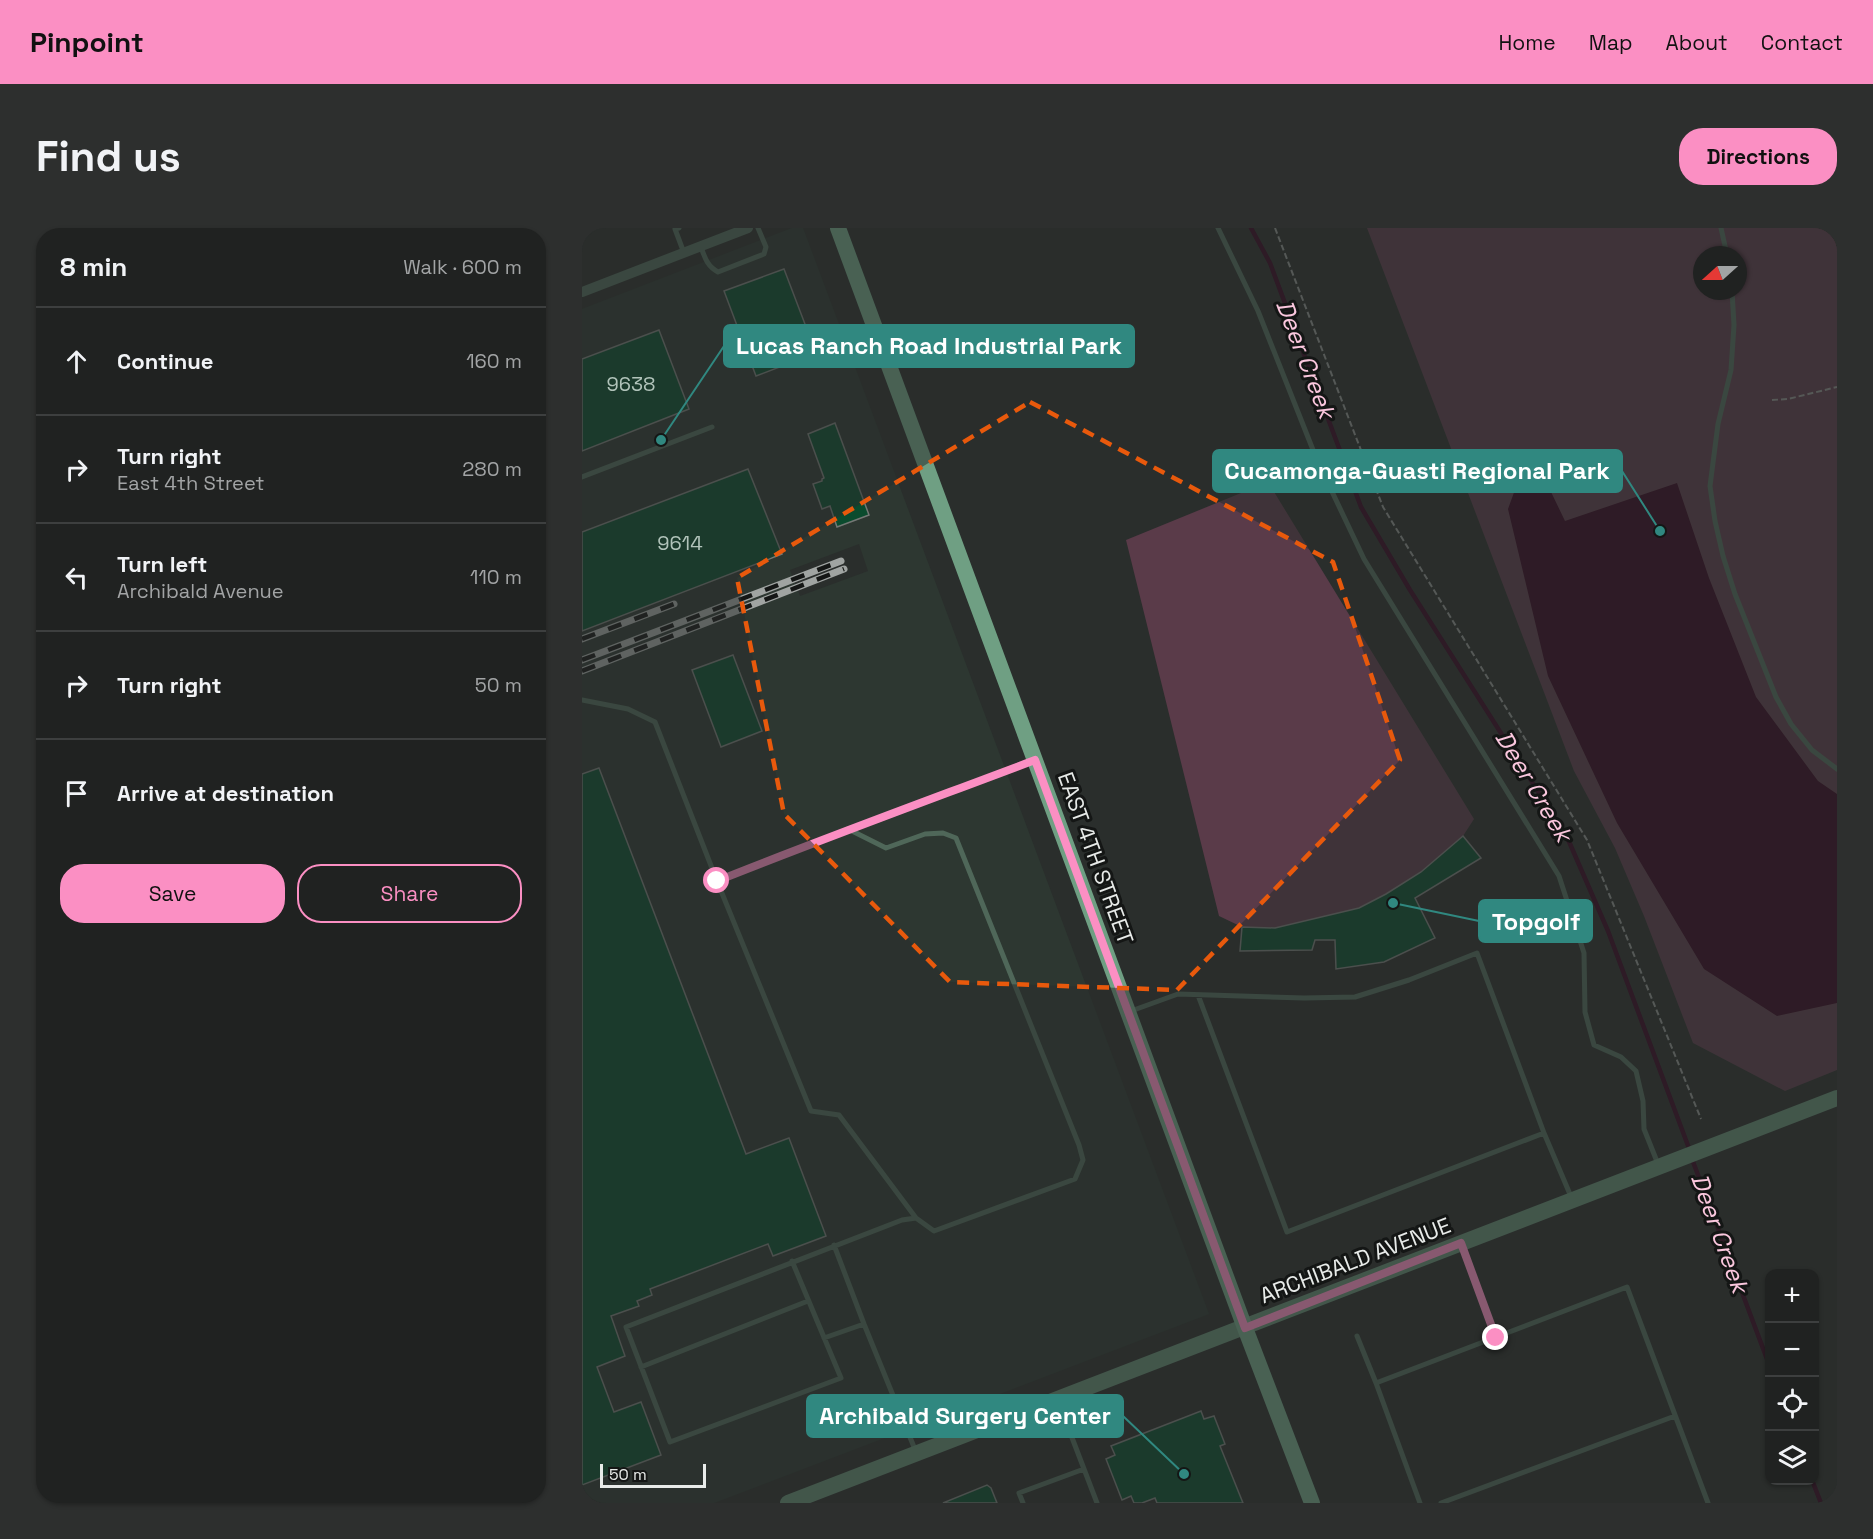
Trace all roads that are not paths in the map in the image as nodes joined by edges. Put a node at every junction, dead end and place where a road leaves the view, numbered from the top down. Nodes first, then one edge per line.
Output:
1 (676, 228) edge
2 (748, 228) edge
3 (758, 228) edge
4 (838, 228) edge
5 (1218, 228) edge
6 (1721, 228) edge
7 (701, 246) junction
8 (1725, 246) edge
9 (684, 253) junction
10 (582, 292) edge
11 (1732, 300) edge
12 (712, 427) dead end
13 (582, 477) edge
14 (582, 700) edge
15 (1035, 760) junction
16 (1837, 769) edge
17 (848, 829) junction
18 (717, 881) junction
19 (1198, 995) junction
20 (1129, 1012) junction
21 (1837, 1098) edge
22 (1544, 1133) junction
23 (1659, 1167) junction
24 (1572, 1200) junction
25 (916, 1218) junction
26 (1461, 1243) junction
27 (834, 1245) junction
28 (792, 1261) junction
29 (808, 1301) junction
30 (864, 1324) junction
31 (1245, 1328) junction
32 (1357, 1336) dead end
33 (824, 1338) junction
34 (1496, 1338) junction
35 (641, 1367) junction
36 (1376, 1383) junction
37 (1057, 1400) junction
38 (1675, 1416) junction
39 (917, 1454) junction
40 (1084, 1469) junction
41 (788, 1503) edge
42 (1023, 1503) edge
43 (1097, 1503) edge
44 (1312, 1503) edge
45 (1420, 1503) edge
46 (1441, 1503) edge
47 (1708, 1503) edge

1 - 9 lane
2 - 7 street
3 - 7 lane
4 - 15 main road, EAST 4TH STREET
5 - 23 lane
6 - 8 lane
7 - 9 street
9 - 10 street
11 - 16 lane
12 - 13 lane
14 - 18 lane
15 - 17 lane
15 - 20 main road, EAST 4TH STREET
17 - 18 lane
17 - 25 lane
18 - 25 lane
19 - 20 lane
19 - 22 lane
19 - 22 lane
20 - 31 main road, EAST 4TH STREET
21 - 23 main road, ARCHIBALD AVENUE
22 - 24 lane
23 - 24 main road, ARCHIBALD AVENUE
24 - 26 main road, ARCHIBALD AVENUE
25 - 27 lane
26 - 31 main road, ARCHIBALD AVENUE
26 - 34 lane
27 - 28 lane
27 - 30 lane
28 - 29 lane
28 - 35 lane
29 - 33 lane
29 - 35 lane
30 - 33 lane
30 - 39 lane
31 - 37 main road, ARCHIBALD AVENUE
31 - 44 main road, EAST 4TH STREET
32 - 36 lane
33 - 35 lane
34 - 36 lane
34 - 38 lane
36 - 45 lane
37 - 39 main road, ARCHIBALD AVENUE
37 - 40 lane
38 - 46 lane
38 - 47 lane
39 - 41 main road, ARCHIBALD AVENUE
40 - 42 lane
40 - 43 lane

